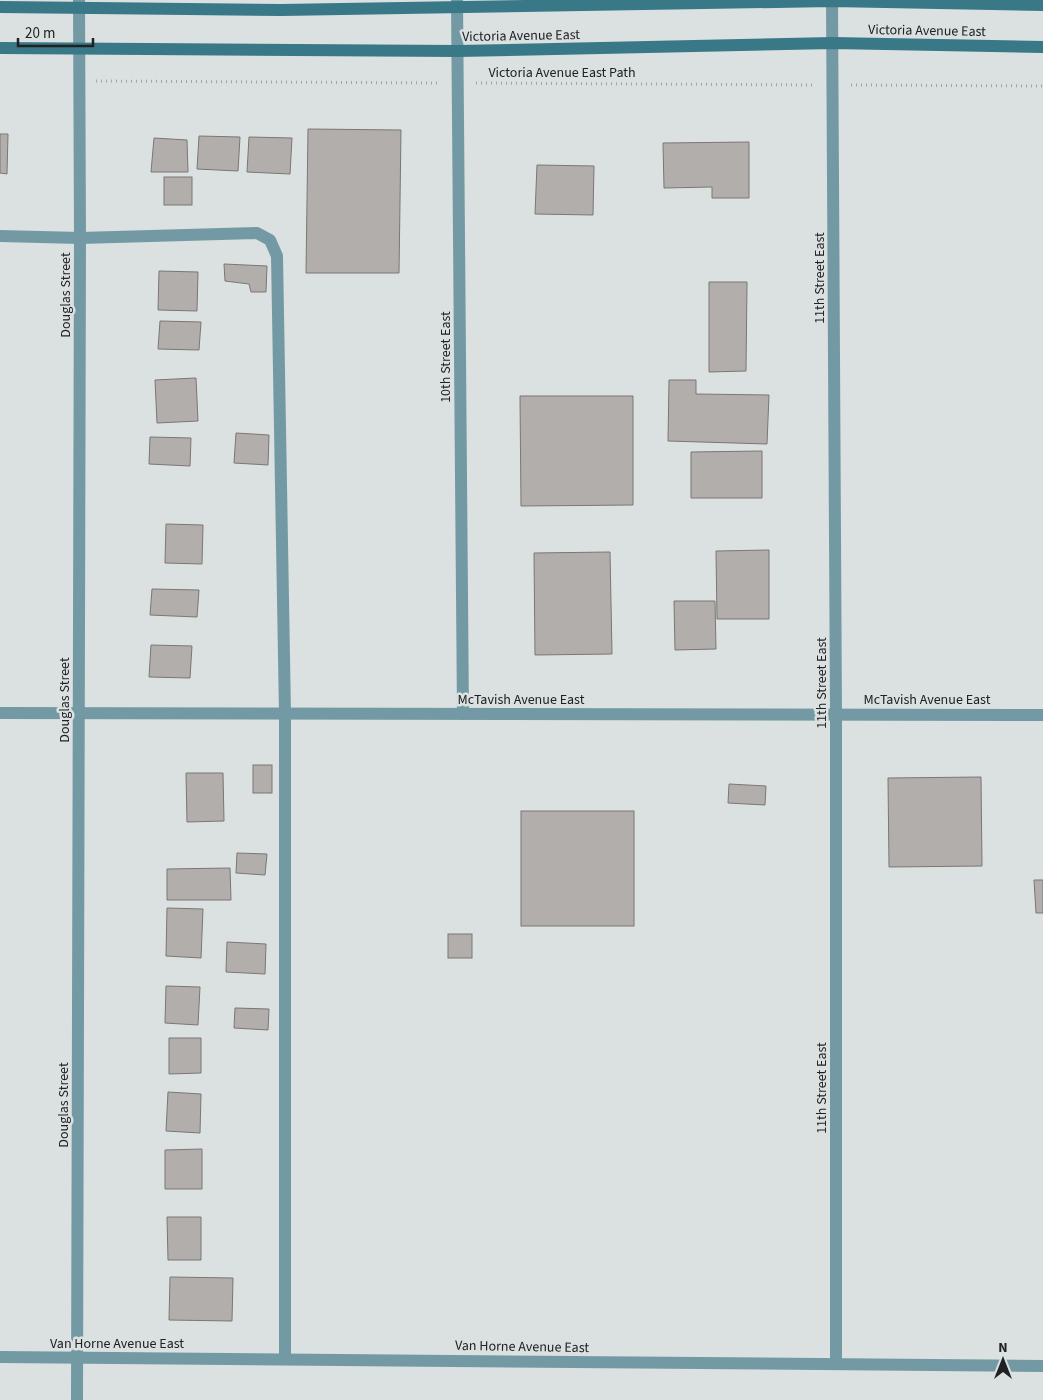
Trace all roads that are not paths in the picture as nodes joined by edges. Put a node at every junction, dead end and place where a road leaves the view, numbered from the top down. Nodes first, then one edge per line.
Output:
1 (832, 0) edge
2 (636, 2) edge
3 (457, 3) edge
4 (79, 4) edge
5 (281, 5) edge
6 (1043, 5) edge
7 (0, 7) edge
8 (833, 43) junction
9 (79, 47) junction
10 (1043, 47) edge
11 (0, 48) edge
12 (458, 51) junction
13 (0, 236) edge
14 (80, 238) junction
15 (0, 713) edge
16 (79, 714) junction
17 (285, 714) junction
18 (463, 714) junction
19 (836, 714) junction
20 (1043, 715) edge
21 (0, 1357) edge
22 (78, 1358) junction
23 (285, 1358) junction
24 (836, 1364) junction
25 (1043, 1366) edge
26 (77, 1400) edge

1 - 2 main road, Victoria Avenue East
1 - 6 main road, Victoria Avenue East
1 - 8 street, 11th Street East
2 - 3 main road, Victoria Avenue East
3 - 5 main road, Victoria Avenue East
3 - 12 street, 10th Street East
4 - 5 main road, Victoria Avenue East
4 - 7 main road, Victoria Avenue East
4 - 9 street, Douglas Street
8 - 10 main road, Victoria Avenue East
8 - 12 main road, Victoria Avenue East
8 - 19 street, 11th Street East
9 - 11 main road, Victoria Avenue East
9 - 12 main road, Victoria Avenue East
9 - 14 street, Douglas Street
12 - 18 street, 10th Street East
13 - 14 street
14 - 16 street, Douglas Street
14 - 17 street
15 - 16 street, McTavish Avenue East
16 - 17 street, McTavish Avenue East
16 - 22 street, Douglas Street
17 - 18 street, McTavish Avenue East
17 - 23 street
18 - 19 street, McTavish Avenue East
19 - 20 street, McTavish Avenue East
19 - 24 street, 11th Street East
21 - 22 street, Van Horne Avenue East
22 - 23 street, Van Horne Avenue East
22 - 26 street, Douglas Street
23 - 24 street, Van Horne Avenue East
24 - 25 street, Van Horne Avenue East

